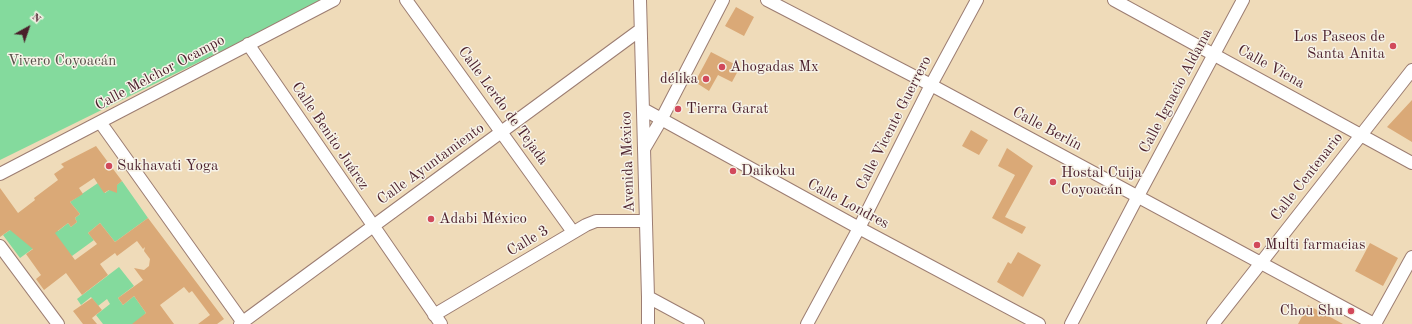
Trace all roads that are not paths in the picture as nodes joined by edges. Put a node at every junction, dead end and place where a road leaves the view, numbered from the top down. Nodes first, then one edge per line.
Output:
1 (334, 0) edge
2 (406, 0) edge
3 (640, 0) edge
4 (723, 0) edge
5 (767, 0) edge
6 (977, 0) edge
7 (1114, 0) edge
8 (1243, 0) edge
9 (640, 30) junction
10 (248, 44) junction
11 (1214, 54) junction
12 (1412, 70) edge
13 (931, 85) junction
14 (643, 109) junction
15 (661, 120) junction
16 (100, 122) junction
17 (502, 132) junction
18 (1361, 135) junction
19 (644, 149) junction
20 (1412, 162) edge
21 (0, 174) edge
22 (1138, 196) junction
23 (646, 221) junction
24 (372, 226) junction
25 (858, 228) junction
26 (574, 232) junction
27 (0, 246) edge
28 (1412, 257) edge
29 (1261, 262) junction
30 (648, 297) junction
31 (438, 320) edge
32 (242, 323) edge
33 (58, 324) edge
34 (648, 324) edge
35 (698, 324) edge
36 (807, 324) edge
37 (1039, 324) edge
38 (1071, 324) edge
39 (1213, 324) edge
40 (1374, 324) edge

1 - 10 street, Calle Melchor Ocampo
2 - 17 street, Calle Lerdo de Tejada
3 - 9 street, Avenida México
4 - 15 street
5 - 13 street, Calle Berlín
6 - 13 street, Calle Vicente Guerrero
7 - 11 street, Calle Viena
8 - 11 street, Calle Ignacio Aldama
9 - 14 street, Avenida México
9 - 17 street, Calle Ayuntamiento
10 - 16 street, Calle Melchor Ocampo
10 - 24 street, Calle Benito Juárez
11 - 18 street, Calle Viena
11 - 22 street, Calle Ignacio Aldama
12 - 18 street, Calle Centenario
13 - 22 street, Calle Berlín
13 - 25 street, Calle Vicente Guerrero
14 - 15 street, Calle Londres
14 - 19 street, Avenida México
15 - 19 street
15 - 25 street, Calle Londres
16 - 21 street, Calle Melchor Ocampo
16 - 32 street
17 - 24 street, Calle Ayuntamiento
17 - 26 street, Calle Lerdo de Tejada
18 - 20 street, Calle Viena
18 - 29 street, Calle Centenario
19 - 23 street, Avenida México
22 - 29 street, Calle Berlín
22 - 38 street, Calle Ignacio Aldama
23 - 26 street, Calle 3
23 - 30 street, Avenida México
24 - 31 street, Calle Benito Juárez
24 - 32 street, Calle Ayuntamiento
25 - 36 street, Calle Vicente Guerrero
25 - 37 street, Calle Londres
26 - 31 street, Calle 3
27 - 33 street
28 - 40 street
29 - 39 street, Calle Centenario
29 - 40 street, Calle Berlín
30 - 34 street, Avenida México
30 - 35 street

